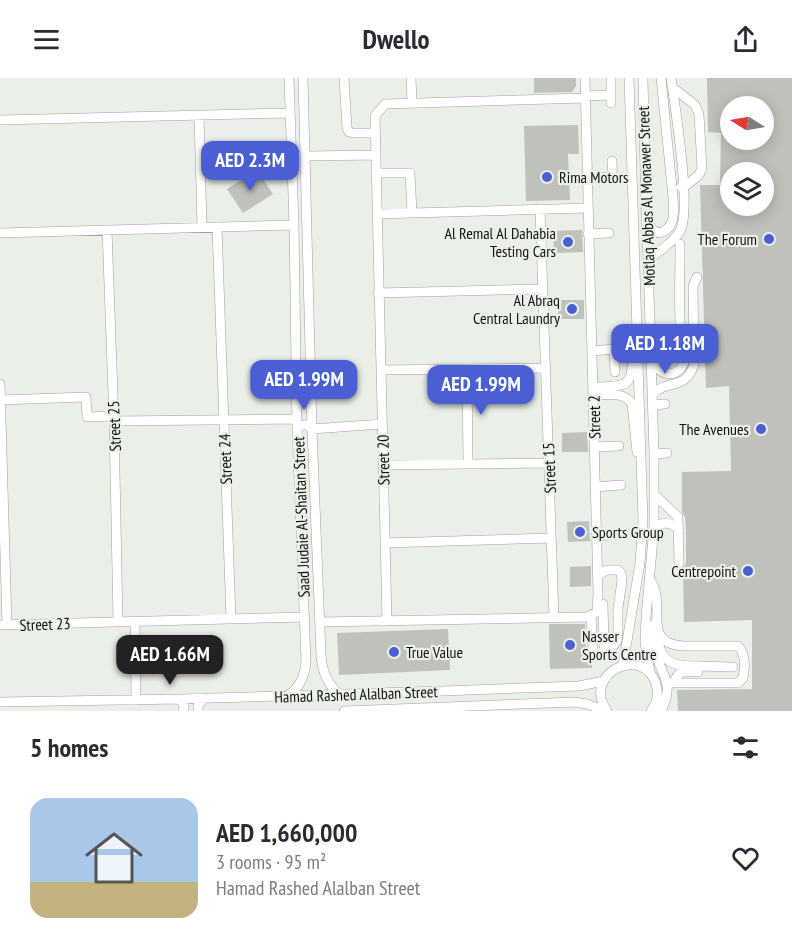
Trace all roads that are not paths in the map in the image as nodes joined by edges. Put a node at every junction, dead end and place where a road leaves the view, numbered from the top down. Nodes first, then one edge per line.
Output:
1 (289, 78) edge
2 (303, 78) edge
3 (344, 78) edge
4 (411, 78) edge
5 (585, 78) edge
6 (611, 78) edge
7 (629, 78) edge
8 (643, 78) edge
9 (662, 81) edge
10 (672, 82) edge
11 (585, 97) junction
12 (412, 103) junction
13 (290, 113) junction
14 (199, 116) junction
15 (0, 120) edge
16 (375, 133) junction
17 (376, 155) junction
18 (306, 156) junction
19 (612, 161) dead end
20 (376, 173) junction
21 (587, 178) junction
22 (684, 187) junction
23 (672, 188) junction
24 (588, 208) junction
25 (540, 209) junction
26 (412, 213) junction
27 (377, 214) junction
28 (646, 217) junction
29 (294, 225) junction
30 (202, 227) junction
31 (217, 227) junction
32 (107, 230) junction
33 (0, 233) edge
34 (609, 233) dead end
35 (588, 234) junction
36 (680, 244) dead end
37 (648, 259) junction
38 (690, 275) junction
39 (543, 289) junction
40 (378, 293) junction
41 (685, 305) dead end
42 (638, 328) junction
43 (650, 343) junction
44 (592, 351) junction
45 (546, 368) junction
46 (467, 369) junction
47 (381, 370) junction
48 (615, 372) dead end
49 (0, 384) edge
50 (593, 391) junction
51 (652, 396) junction
52 (0, 400) edge
53 (297, 404) junction
54 (311, 404) junction
55 (665, 404) dead end
56 (0, 415) edge
57 (114, 419) junction
58 (297, 419) junction
59 (224, 420) junction
60 (382, 424) junction
61 (297, 429) junction
62 (312, 429) junction
63 (619, 446) dead end
64 (595, 447) junction
65 (667, 453) dead end
66 (1, 454) edge
67 (654, 454) junction
68 (549, 463) junction
69 (468, 464) junction
70 (383, 465) junction
71 (642, 469) junction
72 (621, 485) dead end
73 (595, 487) junction
74 (654, 494) junction
75 (654, 527) junction
76 (679, 530) junction
77 (622, 534) dead end
78 (597, 536) junction
79 (551, 538) junction
80 (385, 543) junction
81 (679, 563) dead end
82 (598, 575) junction
83 (650, 580) junction
84 (649, 592) junction
85 (595, 610) junction
86 (305, 617) junction
87 (554, 618) junction
88 (231, 619) junction
89 (387, 621) junction
90 (118, 622) junction
91 (135, 622) junction
92 (320, 622) junction
93 (3, 625) edge
94 (658, 632) junction
95 (605, 648) junction
96 (321, 654) junction
97 (306, 655) junction
98 (623, 665) junction
99 (650, 673) junction
100 (604, 681) junction
101 (671, 683) junction
102 (579, 686) junction
103 (469, 690) junction
104 (340, 695) junction
105 (287, 696) junction
106 (204, 698) junction
107 (180, 699) junction
108 (136, 700) junction
109 (0, 702) edge
110 (575, 702) junction
111 (587, 704) junction
112 (547, 706) edge
113 (474, 707) junction
114 (499, 708) edge
115 (512, 708) edge
116 (183, 711) edge
117 (198, 711) edge
118 (344, 711) edge
119 (367, 711) edge
120 (606, 711) edge
121 (651, 711) edge
122 (661, 711) edge

1 - 13 street, Saad Judaie Al-Shaitan Street
2 - 18 street, Saad Judaie Al-Shaitan Street
3 - 16 street
4 - 12 street
5 - 11 street, Street 2
6 - 11 street, Street 20
7 - 42 street, Motlaq Abbas Al Monawer Street
8 - 28 street, Motlaq Abbas Al Monawer Street
9 - 23 street
10 - 22 street
10 - 22 street
11 - 12 street, Street 20
11 - 21 street, Street 2
12 - 16 street, Street 20
13 - 14 street
13 - 29 street, Saad Judaie Al-Shaitan Street
14 - 15 street
14 - 30 street
16 - 17 street, Street 20
17 - 18 street
17 - 20 street, Street 20
18 - 54 street, Saad Judaie Al-Shaitan Street
19 - 21 street
20 - 26 street
20 - 27 street, Street 20
21 - 24 street, Street 2
22 - 23 street
22 - 37 street
23 - 28 street
24 - 25 street
24 - 35 street, Street 2
25 - 26 street
25 - 39 street, Street 15
26 - 27 street
27 - 40 street, Street 20
28 - 37 street, Motlaq Abbas Al Monawer Street
29 - 31 street
29 - 53 street, Saad Judaie Al-Shaitan Street
30 - 31 street
30 - 32 street
31 - 59 street, Street 24
32 - 33 street
32 - 57 street, Street 25
34 - 35 street
35 - 44 street, Street 2
36 - 38 street
37 - 43 street, Motlaq Abbas Al Monawer Street
38 - 41 street
38 - 43 street
38 - 51 street
39 - 40 street
39 - 45 street, Street 15
40 - 47 street, Street 20
42 - 50 street
42 - 71 street, Motlaq Abbas Al Monawer Street
43 - 51 street, Motlaq Abbas Al Monawer Street
44 - 48 street
44 - 50 street, Street 2
45 - 46 street
45 - 68 street, Street 15
46 - 47 street
46 - 69 street
47 - 60 street, Street 20
49 - 52 street
50 - 64 street, Street 2
50 - 71 street
51 - 55 street
51 - 67 street, Motlaq Abbas Al Monawer Street
52 - 56 street
52 - 57 street
53 - 54 street
53 - 58 street, Saad Judaie Al-Shaitan Street
54 - 62 street, Saad Judaie Al-Shaitan Street
56 - 66 street
57 - 59 street
57 - 90 street, Street 25
58 - 59 street
58 - 61 street, Saad Judaie Al-Shaitan Street
59 - 88 street, Street 24
60 - 62 street
60 - 70 street, Street 20
61 - 62 street
61 - 86 street, Saad Judaie Al-Shaitan Street
62 - 92 street, Saad Judaie Al-Shaitan Street
63 - 64 street
64 - 73 street, Street 2
65 - 67 street
66 - 93 street
67 - 74 street, Motlaq Abbas Al Monawer Street
68 - 69 street
68 - 79 street, Street 15
69 - 70 street
70 - 80 street, Street 20
71 - 98 street, Motlaq Abbas Al Monawer Street
72 - 73 street
73 - 78 street, Street 2
74 - 75 street, Motlaq Abbas Al Monawer Street
74 - 76 street
75 - 76 street
75 - 83 street, Motlaq Abbas Al Monawer Street
76 - 81 street
77 - 78 street
78 - 82 street, Street 2
79 - 80 street
79 - 87 street, Street 15
80 - 89 street, Street 20
82 - 85 street, Street 2
82 - 95 street
83 - 84 street, Motlaq Abbas Al Monawer Street
83 - 94 street
84 - 99 street, Motlaq Abbas Al Monawer Street
84 - 101 street
85 - 87 street
85 - 95 street
85 - 95 street
86 - 88 street, Street 23
86 - 97 street, Saad Judaie Al-Shaitan Street
87 - 89 street
88 - 91 street, Street 23
89 - 92 street
90 - 91 street, Street 23
90 - 93 street, Street 23
91 - 108 street
92 - 96 street, Saad Judaie Al-Shaitan Street
94 - 101 street
94 - 101 street
96 - 97 street
96 - 104 street, Saad Judaie Al-Shaitan Street
97 - 105 street, Saad Judaie Al-Shaitan Street
98 - 99 street
98 - 100 street
99 - 121 street, Motlaq Abbas Al Monawer Street
100 - 102 street, Hamad Rashed Alalban Street
100 - 120 street
101 - 122 street
102 - 103 street, Hamad Rashed Alalban Street
102 - 110 street
103 - 104 street, Hamad Rashed Alalban Street
103 - 113 street
104 - 105 street, Hamad Rashed Alalban Street
105 - 106 street, Hamad Rashed Alalban Street
106 - 107 street, Hamad Rashed Alalban Street
106 - 117 street
107 - 108 street, Hamad Rashed Alalban Street
107 - 116 street
108 - 109 street, Hamad Rashed Alalban Street
110 - 111 street, Hamad Rashed Alalban Street
110 - 112 street, Hamad Rashed Alalban Street
111 - 112 street
111 - 120 street, Hamad Rashed Alalban Street
112 - 115 street, Hamad Rashed Alalban Street
113 - 114 street, Hamad Rashed Alalban Street
113 - 119 street, Hamad Rashed Alalban Street
114 - 115 street, Hamad Rashed Alalban Street
118 - 119 street, Hamad Rashed Alalban Street

